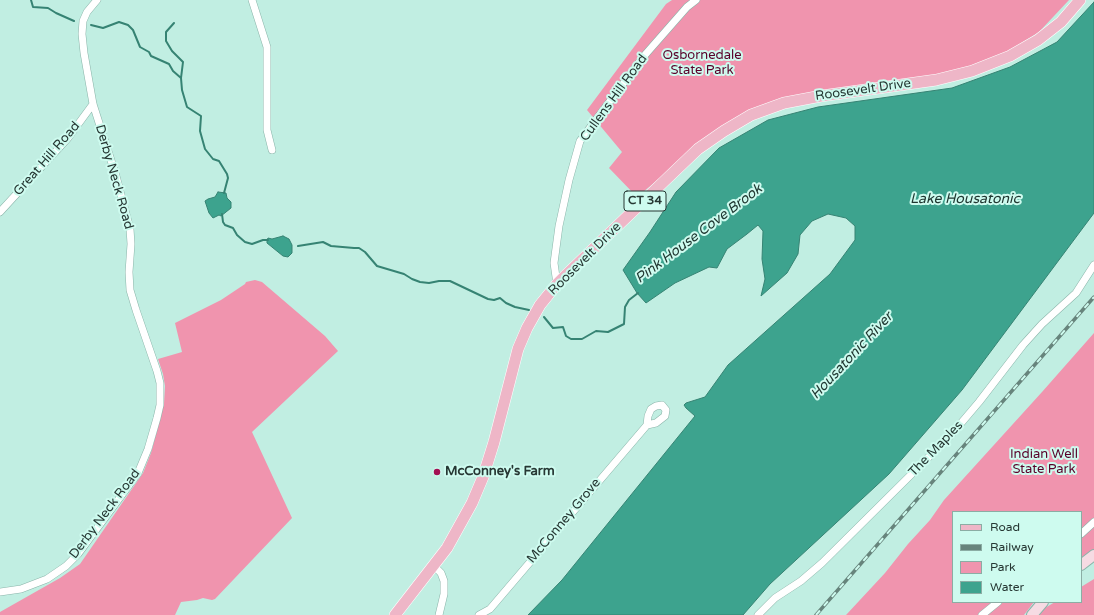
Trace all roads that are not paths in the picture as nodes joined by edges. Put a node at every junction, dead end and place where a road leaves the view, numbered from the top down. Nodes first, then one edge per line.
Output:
1 (97, 0) edge
2 (252, 0) edge
3 (696, 0) edge
4 (1080, 0) edge
5 (93, 104) junction
6 (272, 150) dead end
7 (0, 212) edge
8 (1094, 265) edge
9 (557, 284) junction
10 (647, 425) dead end
11 (1094, 522) edge
12 (1082, 533) edge
13 (1094, 555) edge
14 (1082, 564) edge
15 (434, 566) junction
16 (0, 592) edge
17 (997, 603) edge
18 (1042, 603) edge
19 (395, 615) edge
20 (439, 615) edge
21 (480, 615) edge
22 (758, 615) edge
23 (982, 615) edge
24 (1032, 615) edge

1 - 5 street, Derby Neck Road
2 - 6 street
3 - 9 street, Cullens Hill Road
4 - 9 main road, Roosevelt Drive / CT 34
5 - 7 street, Great Hill Road
5 - 16 street, Derby Neck Road
8 - 22 street, The Maples
9 - 15 main road, Roosevelt Drive / CT 34
10 - 21 street, McConney Grove
11 - 12 street
13 - 14 main road
15 - 19 main road, Roosevelt Drive / CT 34
15 - 20 street
17 - 23 street
18 - 24 main road

